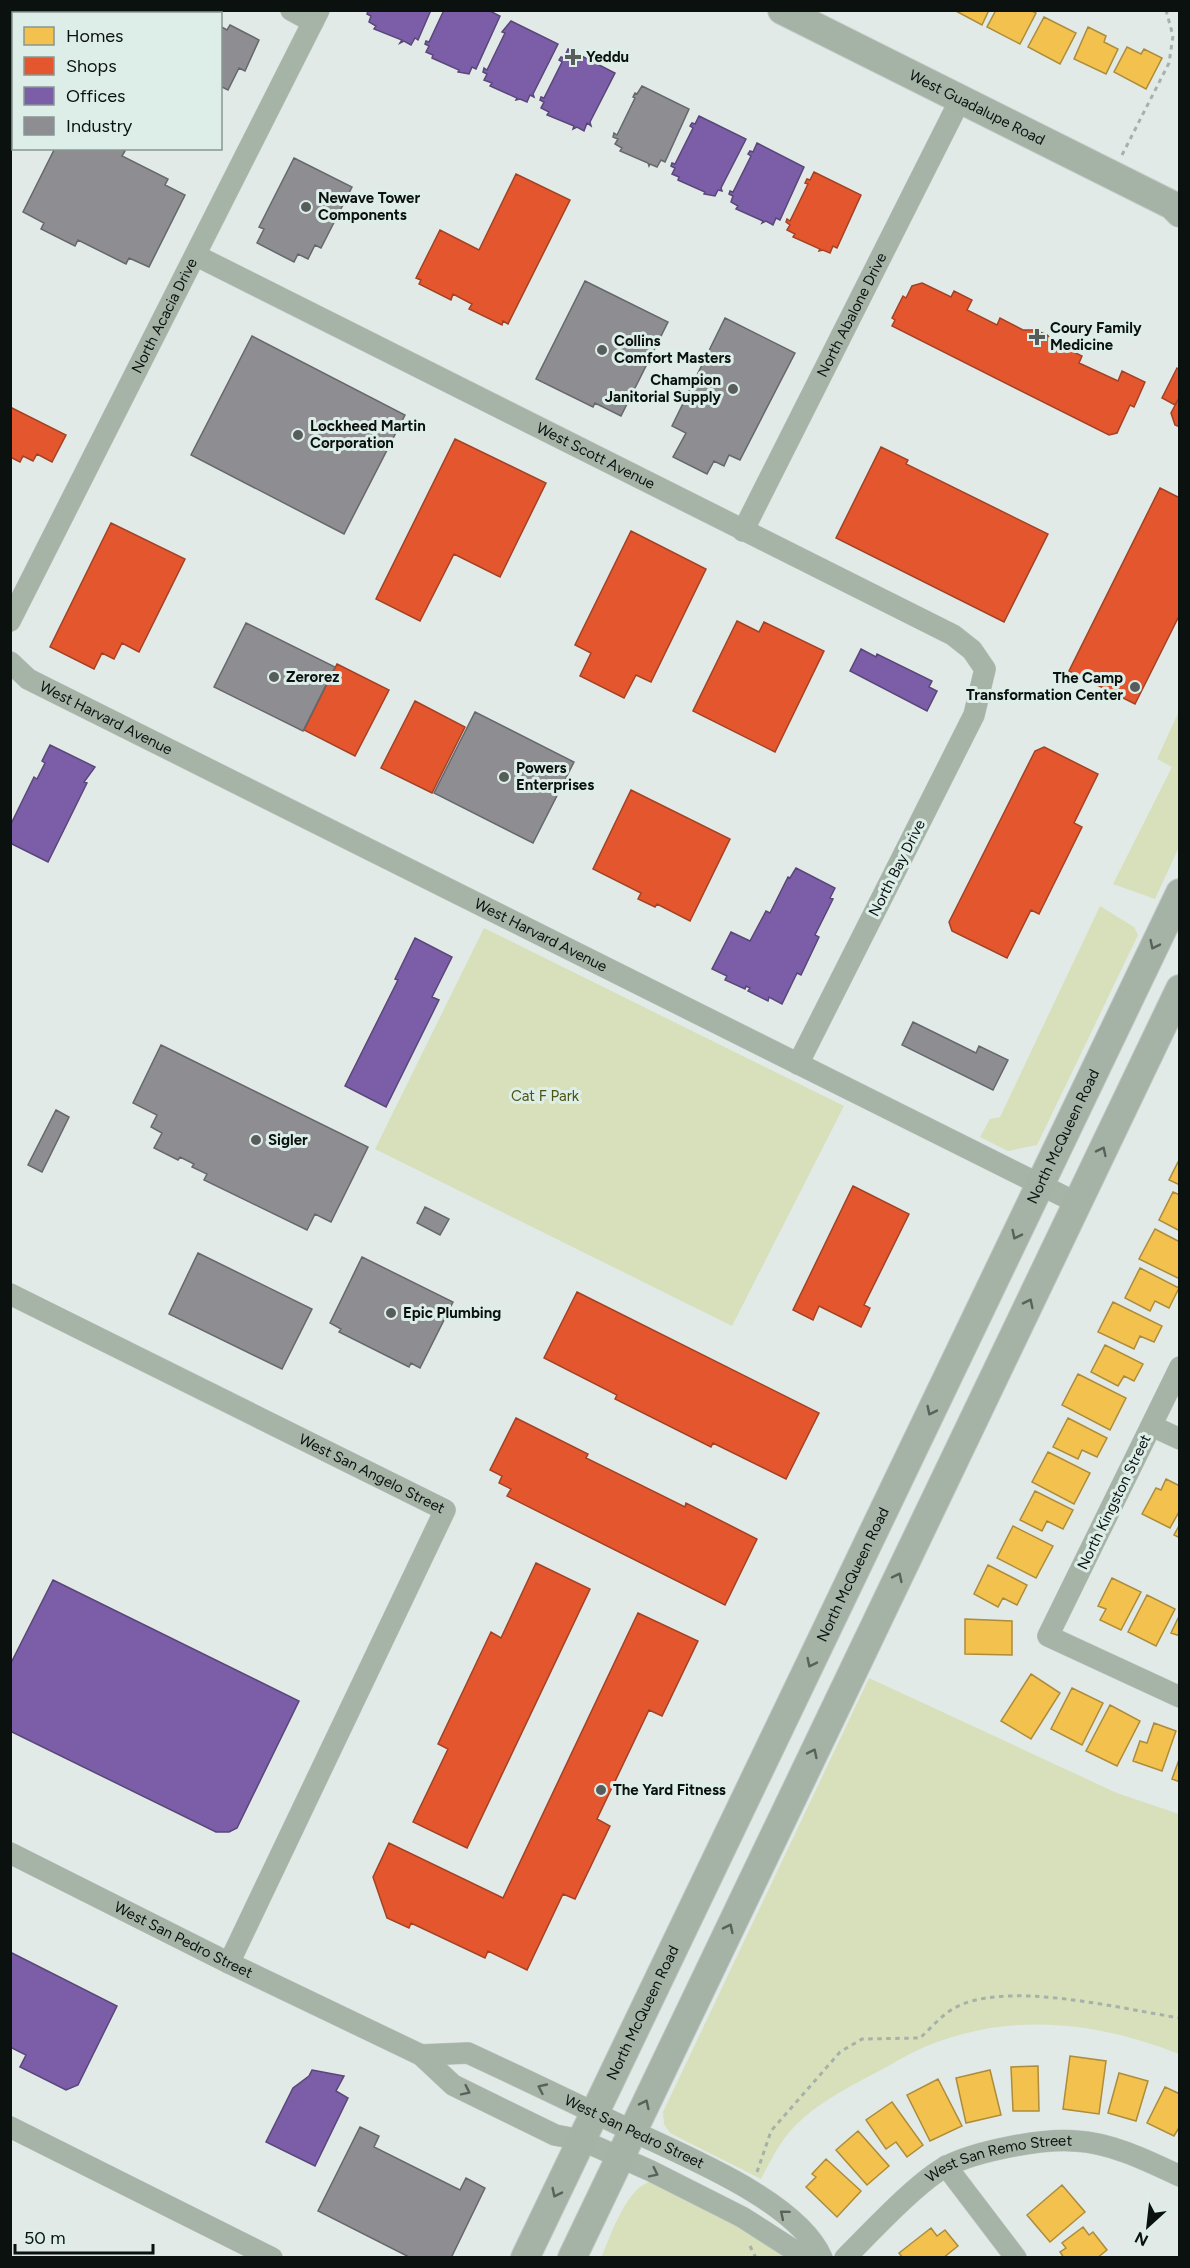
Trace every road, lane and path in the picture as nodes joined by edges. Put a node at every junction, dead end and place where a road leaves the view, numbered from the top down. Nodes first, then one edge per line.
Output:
1 (291, 10) edge
2 (782, 10) edge
3 (1166, 10) edge
4 (316, 16) edge
5 (960, 100) junction
6 (1111, 175) junction
7 (1177, 208) edge
8 (196, 256) junction
9 (743, 531) junction
10 (10, 621) edge
11 (10, 662) edge
12 (985, 669) joint
13 (1179, 893) edge
14 (1179, 989) edge
15 (798, 1064) junction
16 (1040, 1185) junction
17 (1077, 1203) junction
18 (10, 1294) edge
19 (1179, 1368) edge
20 (1152, 1426) junction
21 (1179, 1439) edge
22 (1179, 1697) edge
23 (10, 1853) edge
24 (229, 1963) junction
25 (1179, 2018) edge
26 (421, 2055) junction
27 (595, 2113) junction
28 (10, 2127) edge
29 (632, 2131) junction
30 (581, 2140) junction
31 (619, 2157) junction
32 (946, 2166) junction
33 (1179, 2176) edge
34 (750, 2191) junction
35 (742, 2217) junction
36 (272, 2258) edge
37 (525, 2258) edge
38 (572, 2258) edge
39 (756, 2258) edge
40 (806, 2258) edge
41 (822, 2258) edge
42 (845, 2258) edge
43 (1016, 2258) edge

1 - 4 street
2 - 5 main road, West Guadalupe Road
3 - 6 path
4 - 8 street, North Acacia Drive
5 - 6 main road, West Guadalupe Road
5 - 9 street, North Abalone Drive
6 - 7 main road, West Guadalupe Road
8 - 9 street, West Scott Avenue
8 - 10 street, North Acacia Drive
9 - 12 street, West Scott Avenue
11 - 15 street, West Harvard Avenue
12 - 15 street, North Bay Drive
13 -> 16 main road, North McQueen Road
17 -> 14 main road
15 - 16 street, West Harvard Avenue
16 - 17 street, West Harvard Avenue
16 -> 27 main road, North McQueen Road
29 -> 17 main road
18 - 24 street, West San Angelo Street
19 - 20 street, North Kingston Street
20 - 21 street
20 - 22 street, North Kingston Street
23 - 24 street, West San Pedro Street
24 - 26 street, West San Pedro Street
25 - 34 path
27 -> 26 street, West San Pedro Street
26 -> 30 street, West San Pedro Street
27 - 29 street, West San Pedro Street
27 - 30 main road, North McQueen Road
28 - 36 street
29 - 31 main road
29 - 34 street, West San Pedro Street
30 - 31 street, West San Pedro Street
30 -> 37 main road, North McQueen Road
31 -> 35 street, West San Pedro Street
31 - 38 main road
32 - 33 street, West San Remo Street
32 - 42 street, West San Remo Street
32 - 43 street
41 -> 34 street, West San Pedro Street
35 - 39 path
35 - 40 street, West San Pedro Street

